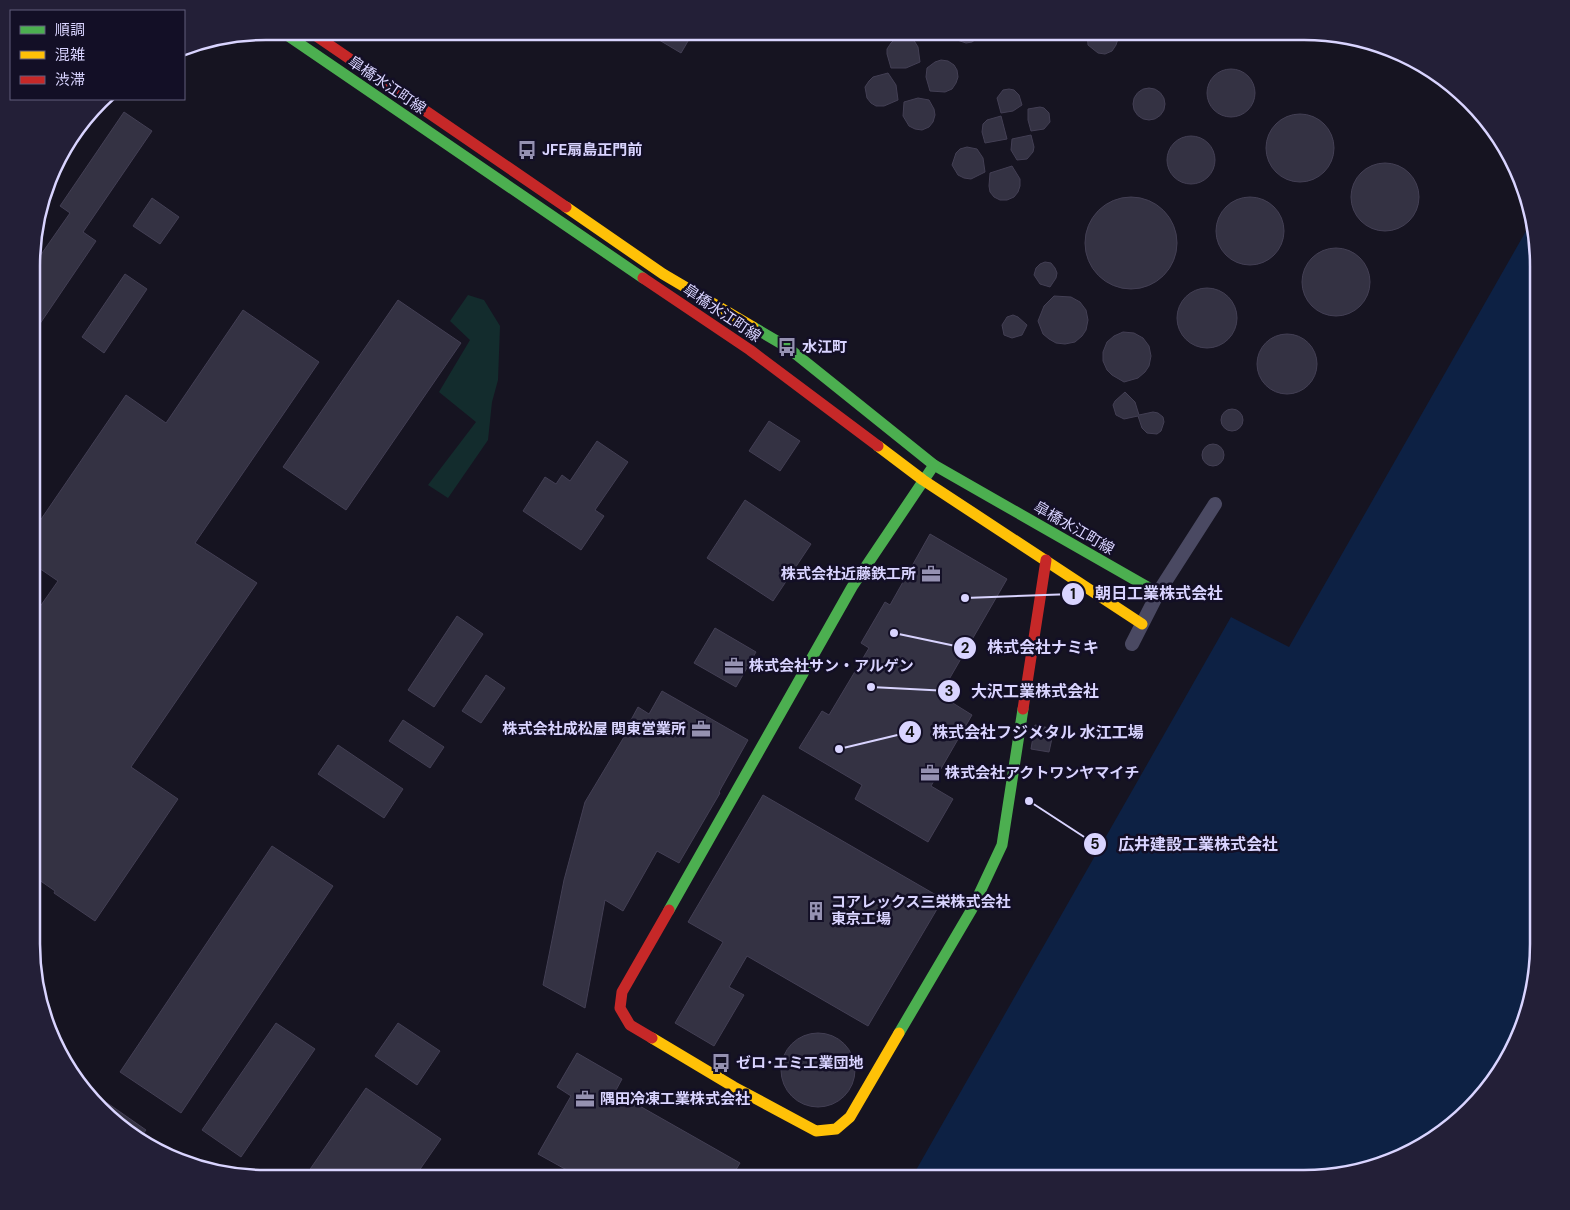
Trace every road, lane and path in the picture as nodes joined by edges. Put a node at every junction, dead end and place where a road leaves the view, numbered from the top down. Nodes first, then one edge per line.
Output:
1 (294, 40) edge
2 (322, 40) edge
3 (934, 464) junction
4 (922, 480) junction
5 (1215, 504) dead end
6 (1046, 560) junction
7 (1158, 593) junction
8 (1142, 624) junction
9 (1132, 644) dead end

1 - 4 street, 皐橋水江町線
2 - 3 street, 皐橋水江町線
3 - 4 street
3 - 7 street, 皐橋水江町線
4 - 6 street, 皐橋水江町線
4 - 6 street
5 - 7 street
6 - 8 street, 皐橋水江町線
7 - 8 street
8 - 9 street

